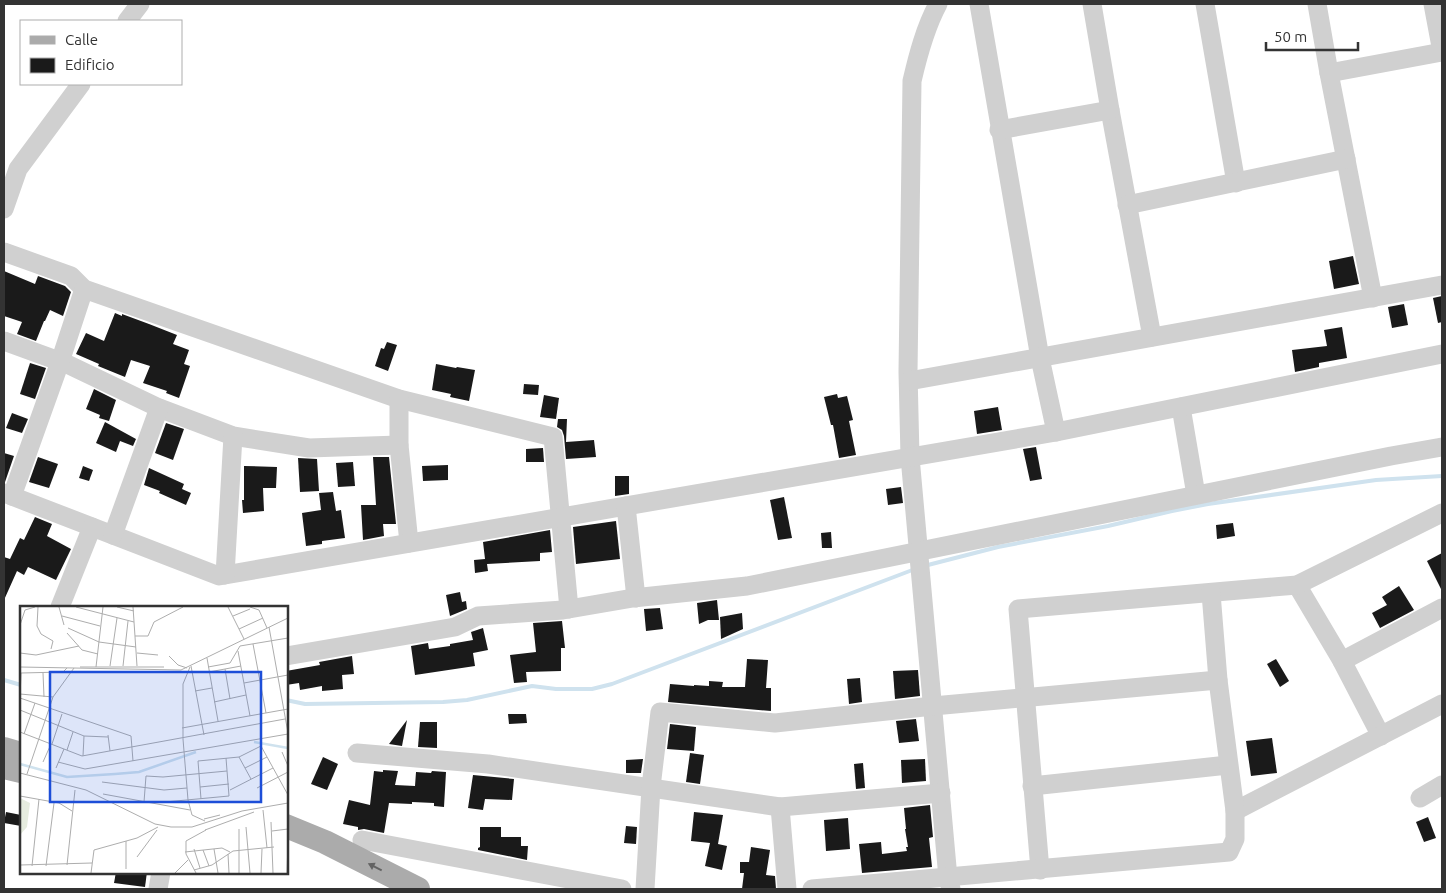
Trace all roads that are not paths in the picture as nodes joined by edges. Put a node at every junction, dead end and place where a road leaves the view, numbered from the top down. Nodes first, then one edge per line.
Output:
1 (140, 4) edge
2 (938, 4) edge
3 (979, 4) edge
4 (1092, 4) edge
5 (1205, 4) edge
6 (1317, 4) edge
7 (1433, 4) edge
8 (128, 20) edge
9 (1442, 52) edge
10 (1329, 73) junction
11 (80, 85) edge
12 (1110, 110) junction
13 (1000, 130) junction
14 (1346, 159) junction
15 (11, 169) edge
16 (1236, 183) junction
17 (1127, 206) junction
18 (4, 209) edge
19 (4, 252) edge
20 (1442, 285) edge
21 (84, 289) junction
22 (1373, 298) junction
23 (1152, 338) junction
24 (4, 341) edge
25 (1442, 354) edge
26 (1040, 358) junction
27 (60, 362) junction
28 (909, 381) junction
29 (399, 399) junction
30 (1181, 407) junction
31 (159, 408) junction
32 (1056, 432) junction
33 (233, 436) junction
34 (399, 445) junction
35 (1442, 447) edge
36 (910, 457) junction
37 (6, 495) edge
38 (1196, 495) junction
39 (626, 506) junction
40 (1442, 513) edge
41 (560, 517) junction
42 (92, 527) junction
43 (113, 535) junction
44 (409, 543) junction
45 (920, 564) junction
46 (225, 575) junction
47 (1297, 586) junction
48 (1211, 593) junction
49 (636, 598) junction
50 (60, 606) edge
51 (1442, 608) edge
52 (569, 609) junction
53 (288, 656) edge
54 (1342, 661) junction
55 (1218, 680) junction
56 (1025, 698) junction
57 (1442, 704) edge
58 (933, 706) junction
59 (1380, 736) junction
60 (4, 749) edge
61 (357, 753) dead end
62 (20, 754) edge
63 (1228, 765) junction
64 (4, 767) edge
65 (20, 771) edge
66 (1442, 785) edge
67 (1032, 786) junction
68 (651, 787) junction
69 (941, 793) junction
70 (1420, 798) dead end
71 (780, 807) junction
72 (1234, 810) junction
73 (288, 827) edge
74 (362, 840) dead end
75 (288, 845) edge
76 (1040, 870) junction
77 (161, 873) edge
78 (950, 884) edge
79 (158, 889) edge
80 (382, 889) edge
81 (418, 889) edge
82 (622, 889) edge
83 (645, 889) edge
84 (787, 889) edge
85 (812, 889) edge

1 - 8 street
2 - 28 street
3 - 13 street
4 - 12 street
5 - 16 street
6 - 10 street
7 - 9 street
9 - 10 street
10 - 14 street
11 - 15 street
12 - 13 street
12 - 17 street
13 - 26 street
14 - 16 street
14 - 22 street
15 - 18 street
16 - 17 street
17 - 23 street
19 - 21 street
20 - 22 street
21 - 27 street
21 - 29 street
22 - 23 street
23 - 26 street
24 - 27 street
25 - 30 street
26 - 28 street
26 - 32 street
27 - 31 street
27 - 37 street
28 - 36 street
29 - 34 street
29 - 41 street
30 - 32 street
30 - 38 street
31 - 33 street
31 - 43 street
32 - 36 street
33 - 34 street
33 - 46 street
34 - 44 street
35 - 38 street
36 - 39 street
36 - 45 street
37 - 42 street
38 - 45 street
39 - 41 street
39 - 49 street
40 - 47 street
41 - 44 street
41 - 52 street
42 - 43 street
42 - 50 street
43 - 46 street
44 - 46 street
45 - 49 street
45 - 58 street
47 - 48 street
47 - 54 street
48 - 55 street
48 - 56 street
49 - 52 street
51 - 54 street
52 - 53 street
54 - 59 street
55 - 56 street
55 - 63 street
56 - 58 street
56 - 67 street
57 - 59 street
58 - 68 street
58 - 69 street
59 - 72 street
60 - 62 main road
61 - 68 street
63 - 67 street
63 - 72 street
64 - 65 main road
66 - 70 street
67 - 76 street
68 - 71 street
68 - 83 street
69 - 71 street
69 - 78 street
71 - 84 street
72 - 76 street
81 -> 73 main road
74 - 82 street
75 - 80 main road
76 - 78 street
77 - 79 street
78 - 85 street

